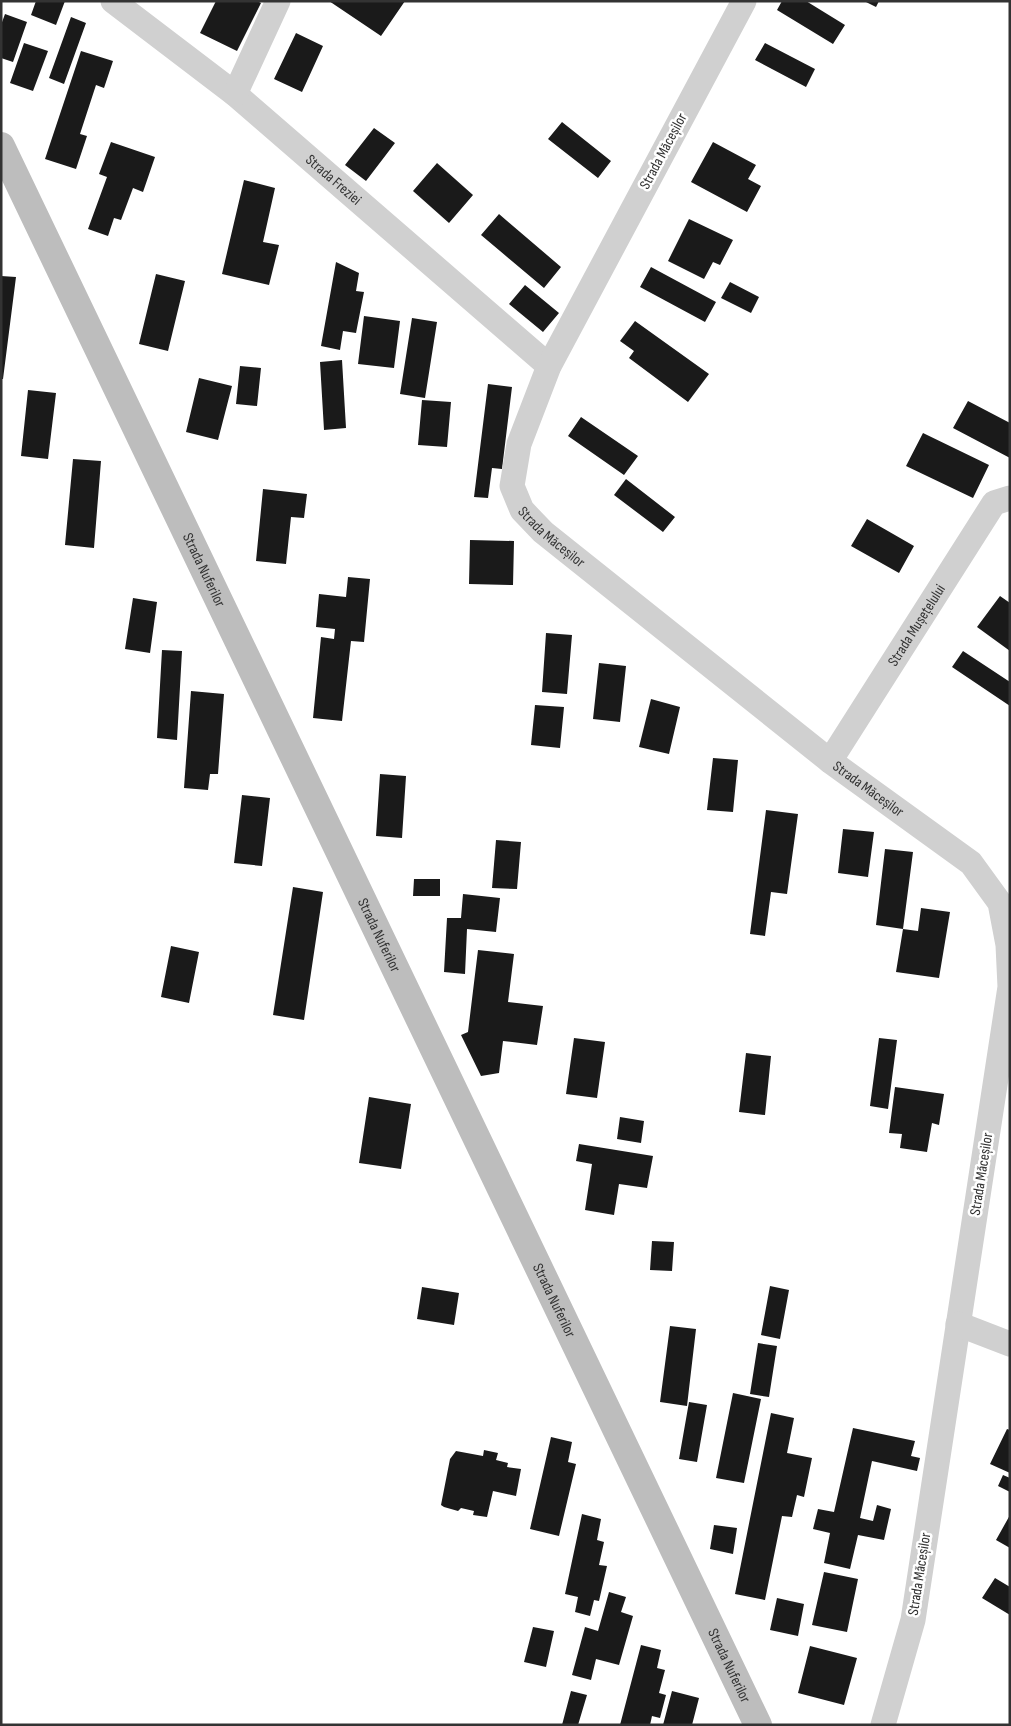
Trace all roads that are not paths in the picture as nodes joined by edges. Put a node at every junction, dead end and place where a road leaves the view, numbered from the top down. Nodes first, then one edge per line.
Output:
1 (113, 1) edge
2 (278, 1) edge
3 (744, 1) edge
4 (234, 94) junction
5 (1, 146) edge
6 (549, 366) junction
7 (1010, 498) edge
8 (830, 761) junction
9 (958, 1324) junction
10 (1010, 1344) edge
11 (758, 1725) edge
12 (882, 1725) edge

1 - 4 street, Strada Freziei
2 - 4 street
3 - 6 street, Strada Măceșilor
4 - 6 street, Strada Freziei
5 - 11 main road, Strada Nuferilor
6 - 8 street, Strada Măceșilor
7 - 8 street, Strada Mușețelului
8 - 9 street, Strada Măceșilor
9 - 10 street
9 - 12 street, Strada Măceșilor

